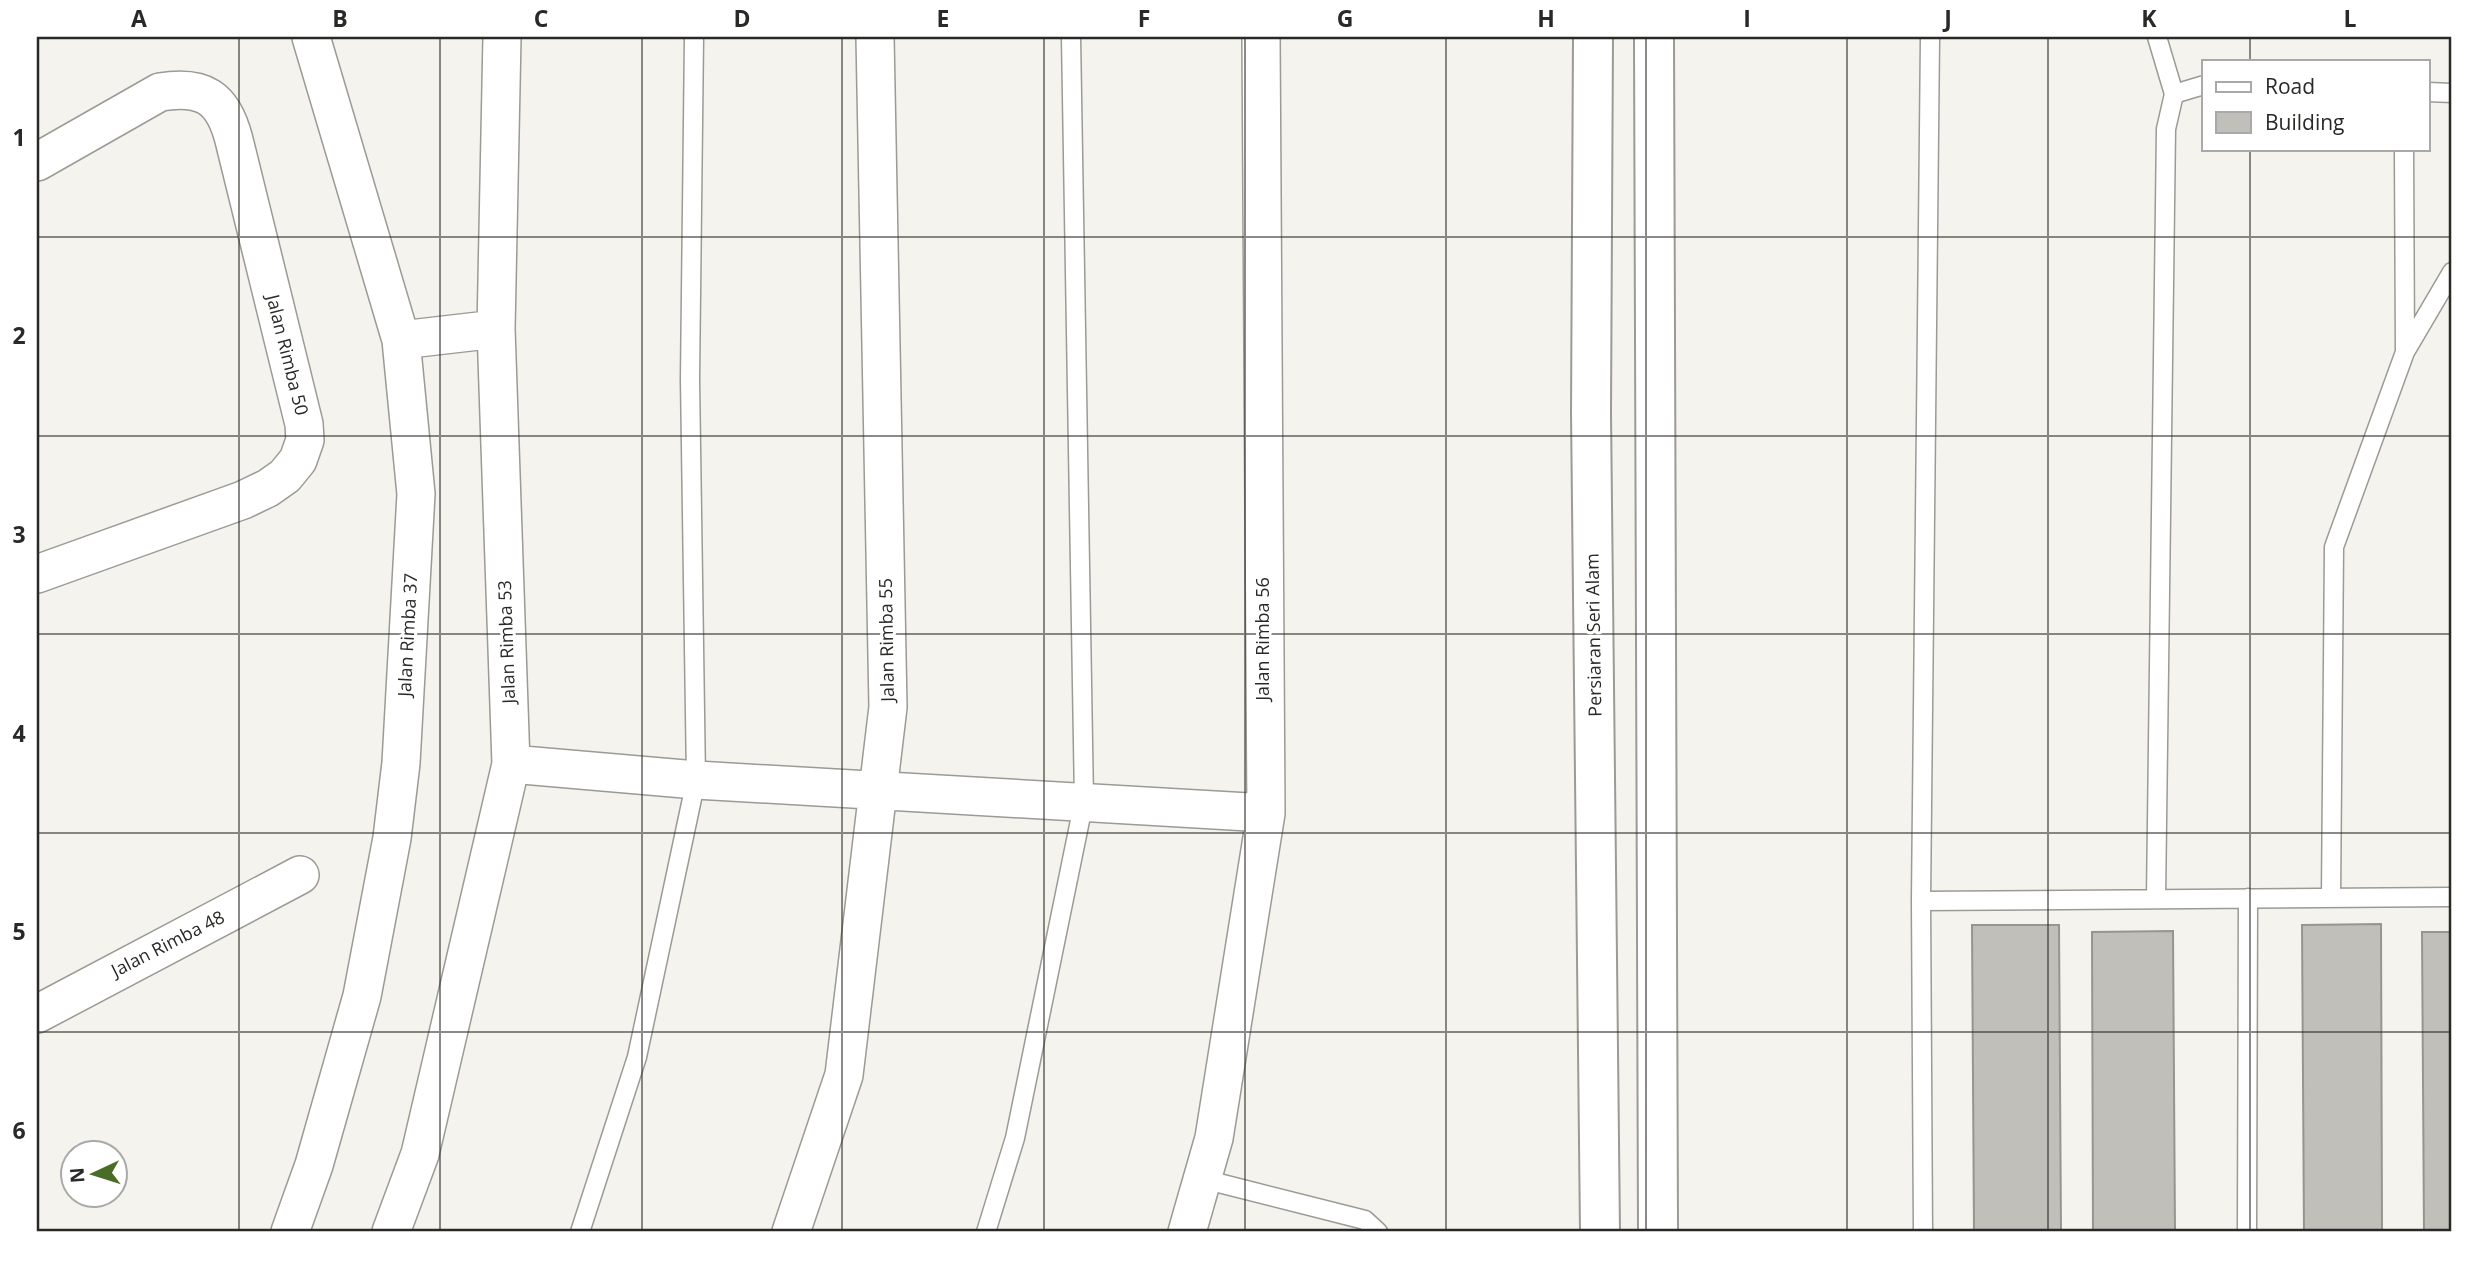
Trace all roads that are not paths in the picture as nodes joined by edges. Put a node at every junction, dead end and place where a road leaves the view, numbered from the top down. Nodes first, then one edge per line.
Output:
1 (312, 37) edge
2 (502, 37) edge
3 (694, 37) edge
4 (875, 37) edge
5 (1071, 37) edge
6 (1261, 37) edge
7 (1593, 37) edge
8 (1654, 37) edge
9 (1930, 37) edge
10 (2157, 37) edge
11 (2202, 86) edge
12 (2430, 92) edge
13 (2452, 93) edge
14 (2174, 94) junction
15 (2404, 150) edge
16 (37, 162) edge
17 (2452, 272) edge
18 (496, 329) junction
19 (401, 340) junction
20 (2405, 352) junction
21 (37, 574) edge
22 (511, 764) junction
23 (696, 780) junction
24 (878, 790) junction
25 (1084, 802) junction
26 (1266, 813) junction
27 (300, 875) dead end
28 (2331, 897) junction
29 (2452, 897) edge
30 (2248, 898) junction
31 (2156, 899) junction
32 (1921, 901) junction
33 (37, 1014) edge
34 (1203, 1179) junction
35 (290, 1232) edge
36 (391, 1232) edge
37 (580, 1232) edge
38 (791, 1232) edge
39 (986, 1232) edge
40 (1186, 1232) edge
41 (1378, 1232) edge
42 (1600, 1232) edge
43 (1658, 1232) edge
44 (1923, 1232) edge
45 (2247, 1232) edge

1 - 19 street, Jalan Rimba 37
2 - 18 street, Jalan Rimba 53
3 - 23 lane
4 - 24 street, Jalan Rimba 55
5 - 25 lane
6 - 26 street, Jalan Rimba 56
7 - 42 street, Persiaran Seri Alam
8 - 43 street
9 - 32 lane
10 - 14 lane
11 - 14 lane
12 - 13 lane
14 - 31 lane
15 - 20 lane
16 - 21 street, Jalan Rimba 50
17 - 20 lane
18 - 19 street
18 - 22 street, Jalan Rimba 53
19 - 35 street, Jalan Rimba 37
20 - 28 lane
22 - 23 street
22 - 36 street, Jalan Rimba 53
23 - 24 street
23 - 37 lane
24 - 25 street
24 - 38 street, Jalan Rimba 55
25 - 26 street
25 - 39 lane
26 - 34 street, Jalan Rimba 56
27 - 33 street, Jalan Rimba 48
28 - 29 lane
28 - 30 lane
30 - 31 lane
30 - 45 lane
31 - 32 lane
32 - 44 lane
34 - 40 street, Jalan Rimba 56
34 - 41 lane

